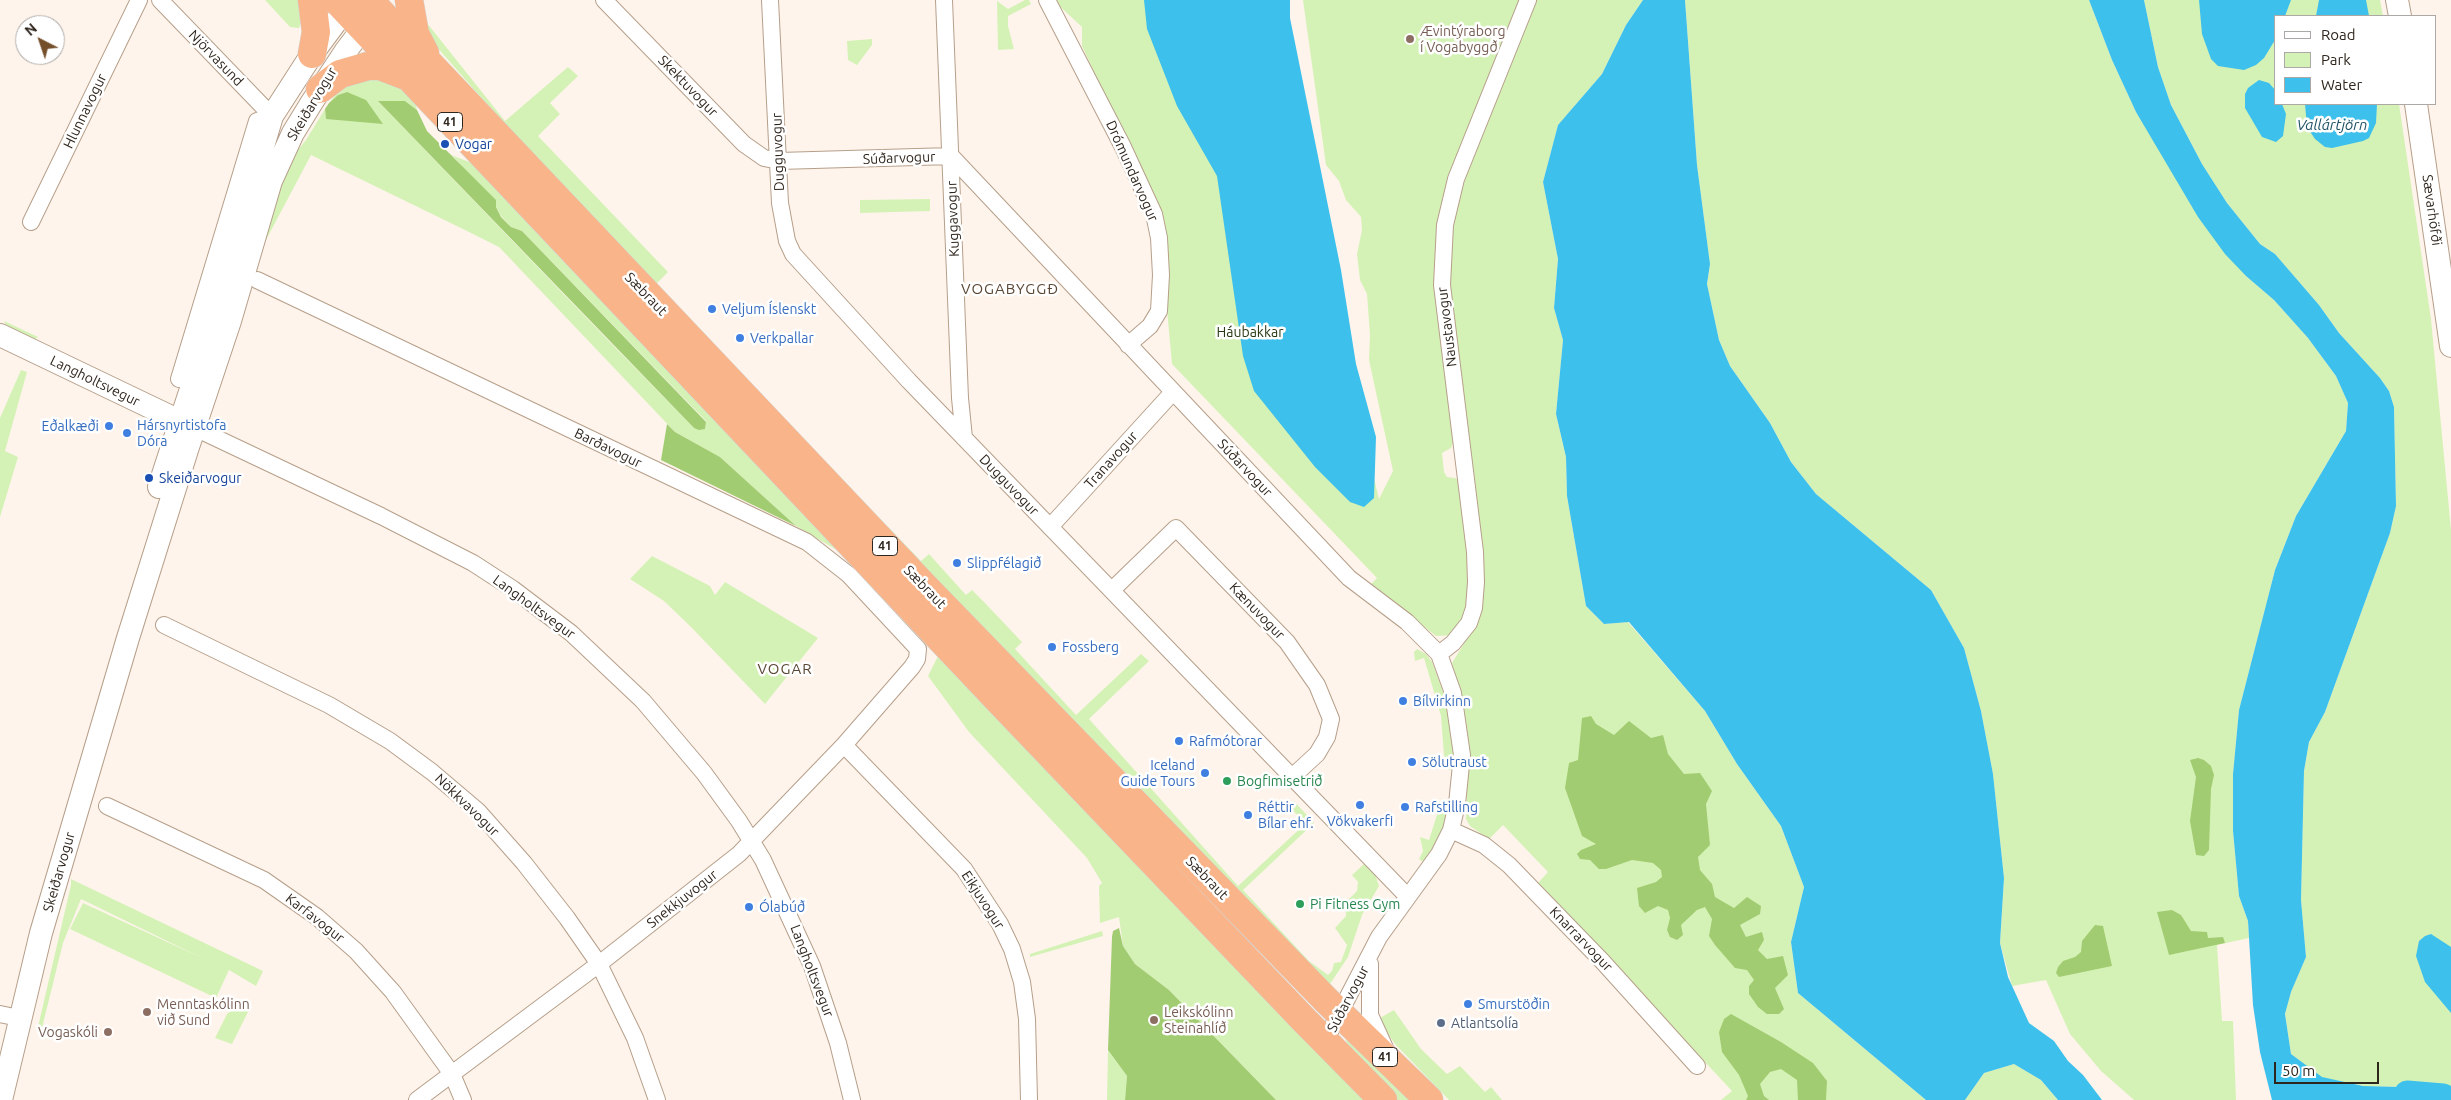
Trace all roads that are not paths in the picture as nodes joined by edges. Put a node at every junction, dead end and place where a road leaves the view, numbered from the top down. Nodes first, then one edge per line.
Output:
1 (138, 0) edge
2 (160, 0) edge
3 (312, 0) edge
4 (410, 0) edge
5 (604, 0) edge
6 (770, 0) edge
7 (944, 0) edge
8 (1047, 0) edge
9 (1528, 0) edge
10 (2397, 0) edge
11 (361, 7) edge
12 (2400, 15) edge
13 (312, 54) junction
14 (436, 72) junction
15 (407, 76) junction
16 (320, 89) junction
17 (2416, 105) edge
18 (272, 116) junction
19 (950, 156) junction
20 (779, 161) junction
21 (31, 222) dead end
22 (257, 280) dead end
23 (0, 335) edge
24 (1128, 345) junction
25 (196, 346) junction
26 (2451, 346) edge
27 (179, 379) dead end
28 (1173, 392) junction
29 (188, 425) junction
30 (964, 438) junction
31 (1050, 527) junction
32 (1112, 590) junction
33 (164, 625) dead end
34 (1439, 654) junction
35 (915, 662) joint
36 (844, 745) junction
37 (1292, 777) junction
38 (107, 806) dead end
39 (1451, 830) junction
40 (752, 842) junction
41 (1408, 896) junction
42 (1371, 956) junction
43 (599, 964) junction
44 (1341, 1014) junction
45 (9, 1016) edge
46 (1325, 1041) junction
47 (0, 1051) edge
48 (1697, 1066) dead end
49 (1397, 1068) junction
50 (452, 1074) junction
51 (1, 1100) edge
52 (417, 1100) edge
53 (463, 1100) edge
54 (656, 1100) edge
55 (852, 1100) edge
56 (1029, 1100) edge
57 (1384, 1100) edge
58 (1429, 1100) edge

1 - 21 street, Hlunnavogur
2 - 18 street, Njörvasund
3 - 13 highway
4 - 14 highway
5 - 20 street, Skektuvogur
6 - 20 street, Dugguvogur
7 - 19 street, Kuggavogur
8 - 24 street, Drómundarvogur
9 - 34 street, Naustavogur
10 - 12 street
11 - 13 street, Skeiðarvogur
11 - 14 highway, Sæbraut / 41
11 - 15 highway, Sæbraut / 41
11 - 16 street, Skeiðarvogur
13 - 18 street, Skeiðarvogur
14 - 44 highway, Sæbraut / 41
15 - 16 highway
15 - 46 highway, Sæbraut / 41
16 - 29 street, Skeiðarvogur
17 - 26 street, Sævarhöfði
18 - 25 street, Skeiðarvogur
19 - 20 street, Súðarvogur
19 - 24 street, Súðarvogur
19 - 30 street, Kuggavogur
20 - 30 street, Dugguvogur
22 - 35 street, Barðavogur
23 - 29 street, Langholtsvegur
24 - 28 street, Súðarvogur
25 - 27 street, Skeiðarvogur
25 - 29 street, Skeiðarvogur
28 - 31 street, Tranavogur
28 - 34 street, Súðarvogur
29 - 40 street, Langholtsvegur
29 - 45 street, Skeiðarvogur
30 - 31 street, Dugguvogur
31 - 32 street, Dugguvogur
32 - 37 street, Dugguvogur
32 - 37 street, Kænuvogur
33 - 43 street, Nökkvavogur
34 - 39 street, Súðarvogur
35 - 36 street, Snekkjuvogur
36 - 40 street, Snekkjuvogur
36 - 56 street, Eikjuvogur
37 - 41 street, Dugguvogur
38 - 50 street, Karfavogur
39 - 41 street, Súðarvogur
39 - 48 street, Knarrarvogur
40 - 43 street, Snekkjuvogur
40 - 55 street, Langholtsvegur
41 - 42 street, Súðarvogur
42 - 44 street, Súðarvogur
42 - 49 street, Súðarvogur
43 - 50 street, Snekkjuvogur
43 - 54 street, Nökkvavogur
44 - 46 street, Súðarvogur
44 - 49 highway, Sæbraut / 41
45 - 47 street, Skeiðarvogur
45 - 51 street, Skeiðarvogur
46 - 57 highway, Sæbraut / 41
49 - 58 highway, Sæbraut / 41
50 - 52 street, Snekkjuvogur
50 - 53 street, Karfavogur

